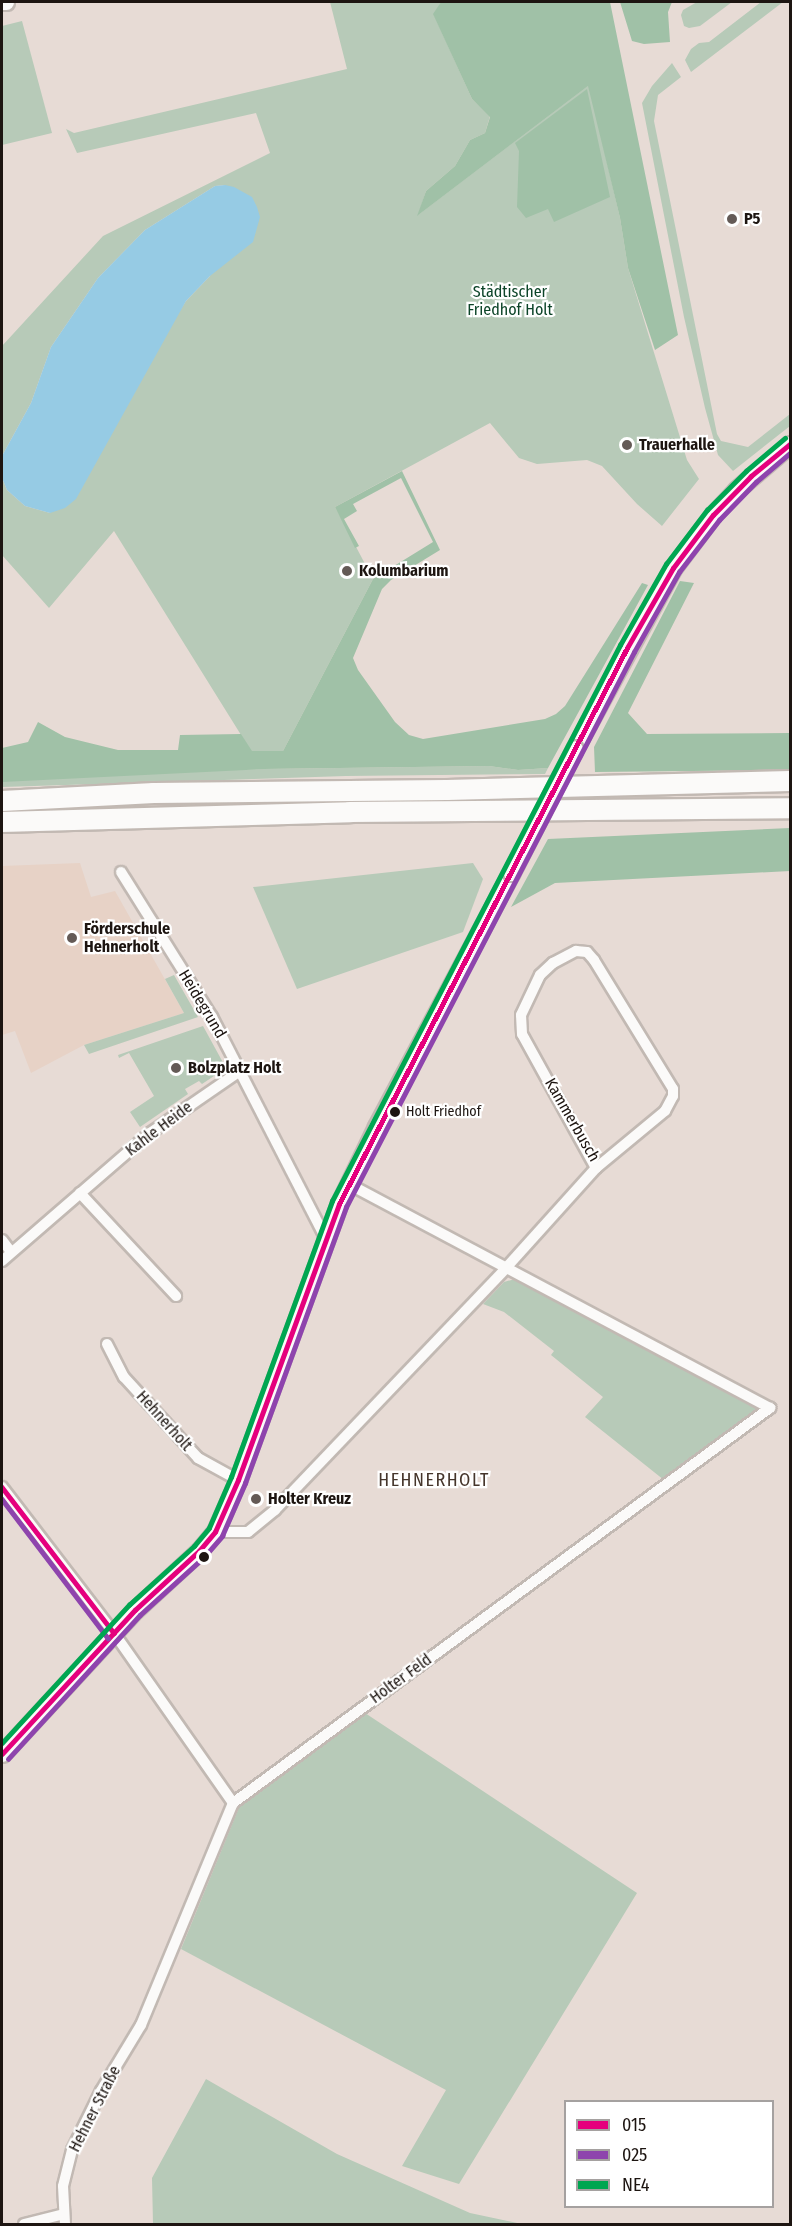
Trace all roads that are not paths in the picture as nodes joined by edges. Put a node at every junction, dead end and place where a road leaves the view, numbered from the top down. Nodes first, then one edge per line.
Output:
1 (790, 444) edge
2 (790, 781) edge
3 (2, 801) edge
4 (790, 808) edge
5 (2, 822) edge
6 (121, 872) dead end
7 (240, 1071) junction
8 (596, 1168) junction
9 (348, 1184) junction
10 (80, 1193) junction
11 (325, 1237) junction
12 (2, 1240) edge
13 (11, 1252) junction
14 (2, 1261) edge
15 (506, 1268) junction
16 (176, 1296) dead end
17 (107, 1344) dead end
18 (238, 1480) junction
19 (2, 1487) edge
20 (215, 1532) junction
21 (114, 1633) junction
22 (2, 1754) edge
23 (233, 1803) junction
24 (64, 2219) edge
25 (24, 2224) edge

1 - 9 street, bridge
2 - 3 highway
4 - 5 highway
6 - 7 street, Heidegrund
7 - 10 street, Kahle Heide
7 - 11 street, Heidegrund
8 - 8 street, Kammerbusch
8 - 15 street
9 - 11 street
9 - 15 street
10 - 13 street, Kahle Heide
10 - 16 street
11 - 18 street
12 - 13 street
13 - 14 street, Kahle Heide
15 - 20 street
15 - 23 street, Holter Feld
17 - 18 street, Hehnerholt
18 - 20 street
19 - 21 street
20 - 21 street
21 - 22 street
21 - 23 street
23 - 24 street, Hehner Straße
24 - 25 street

